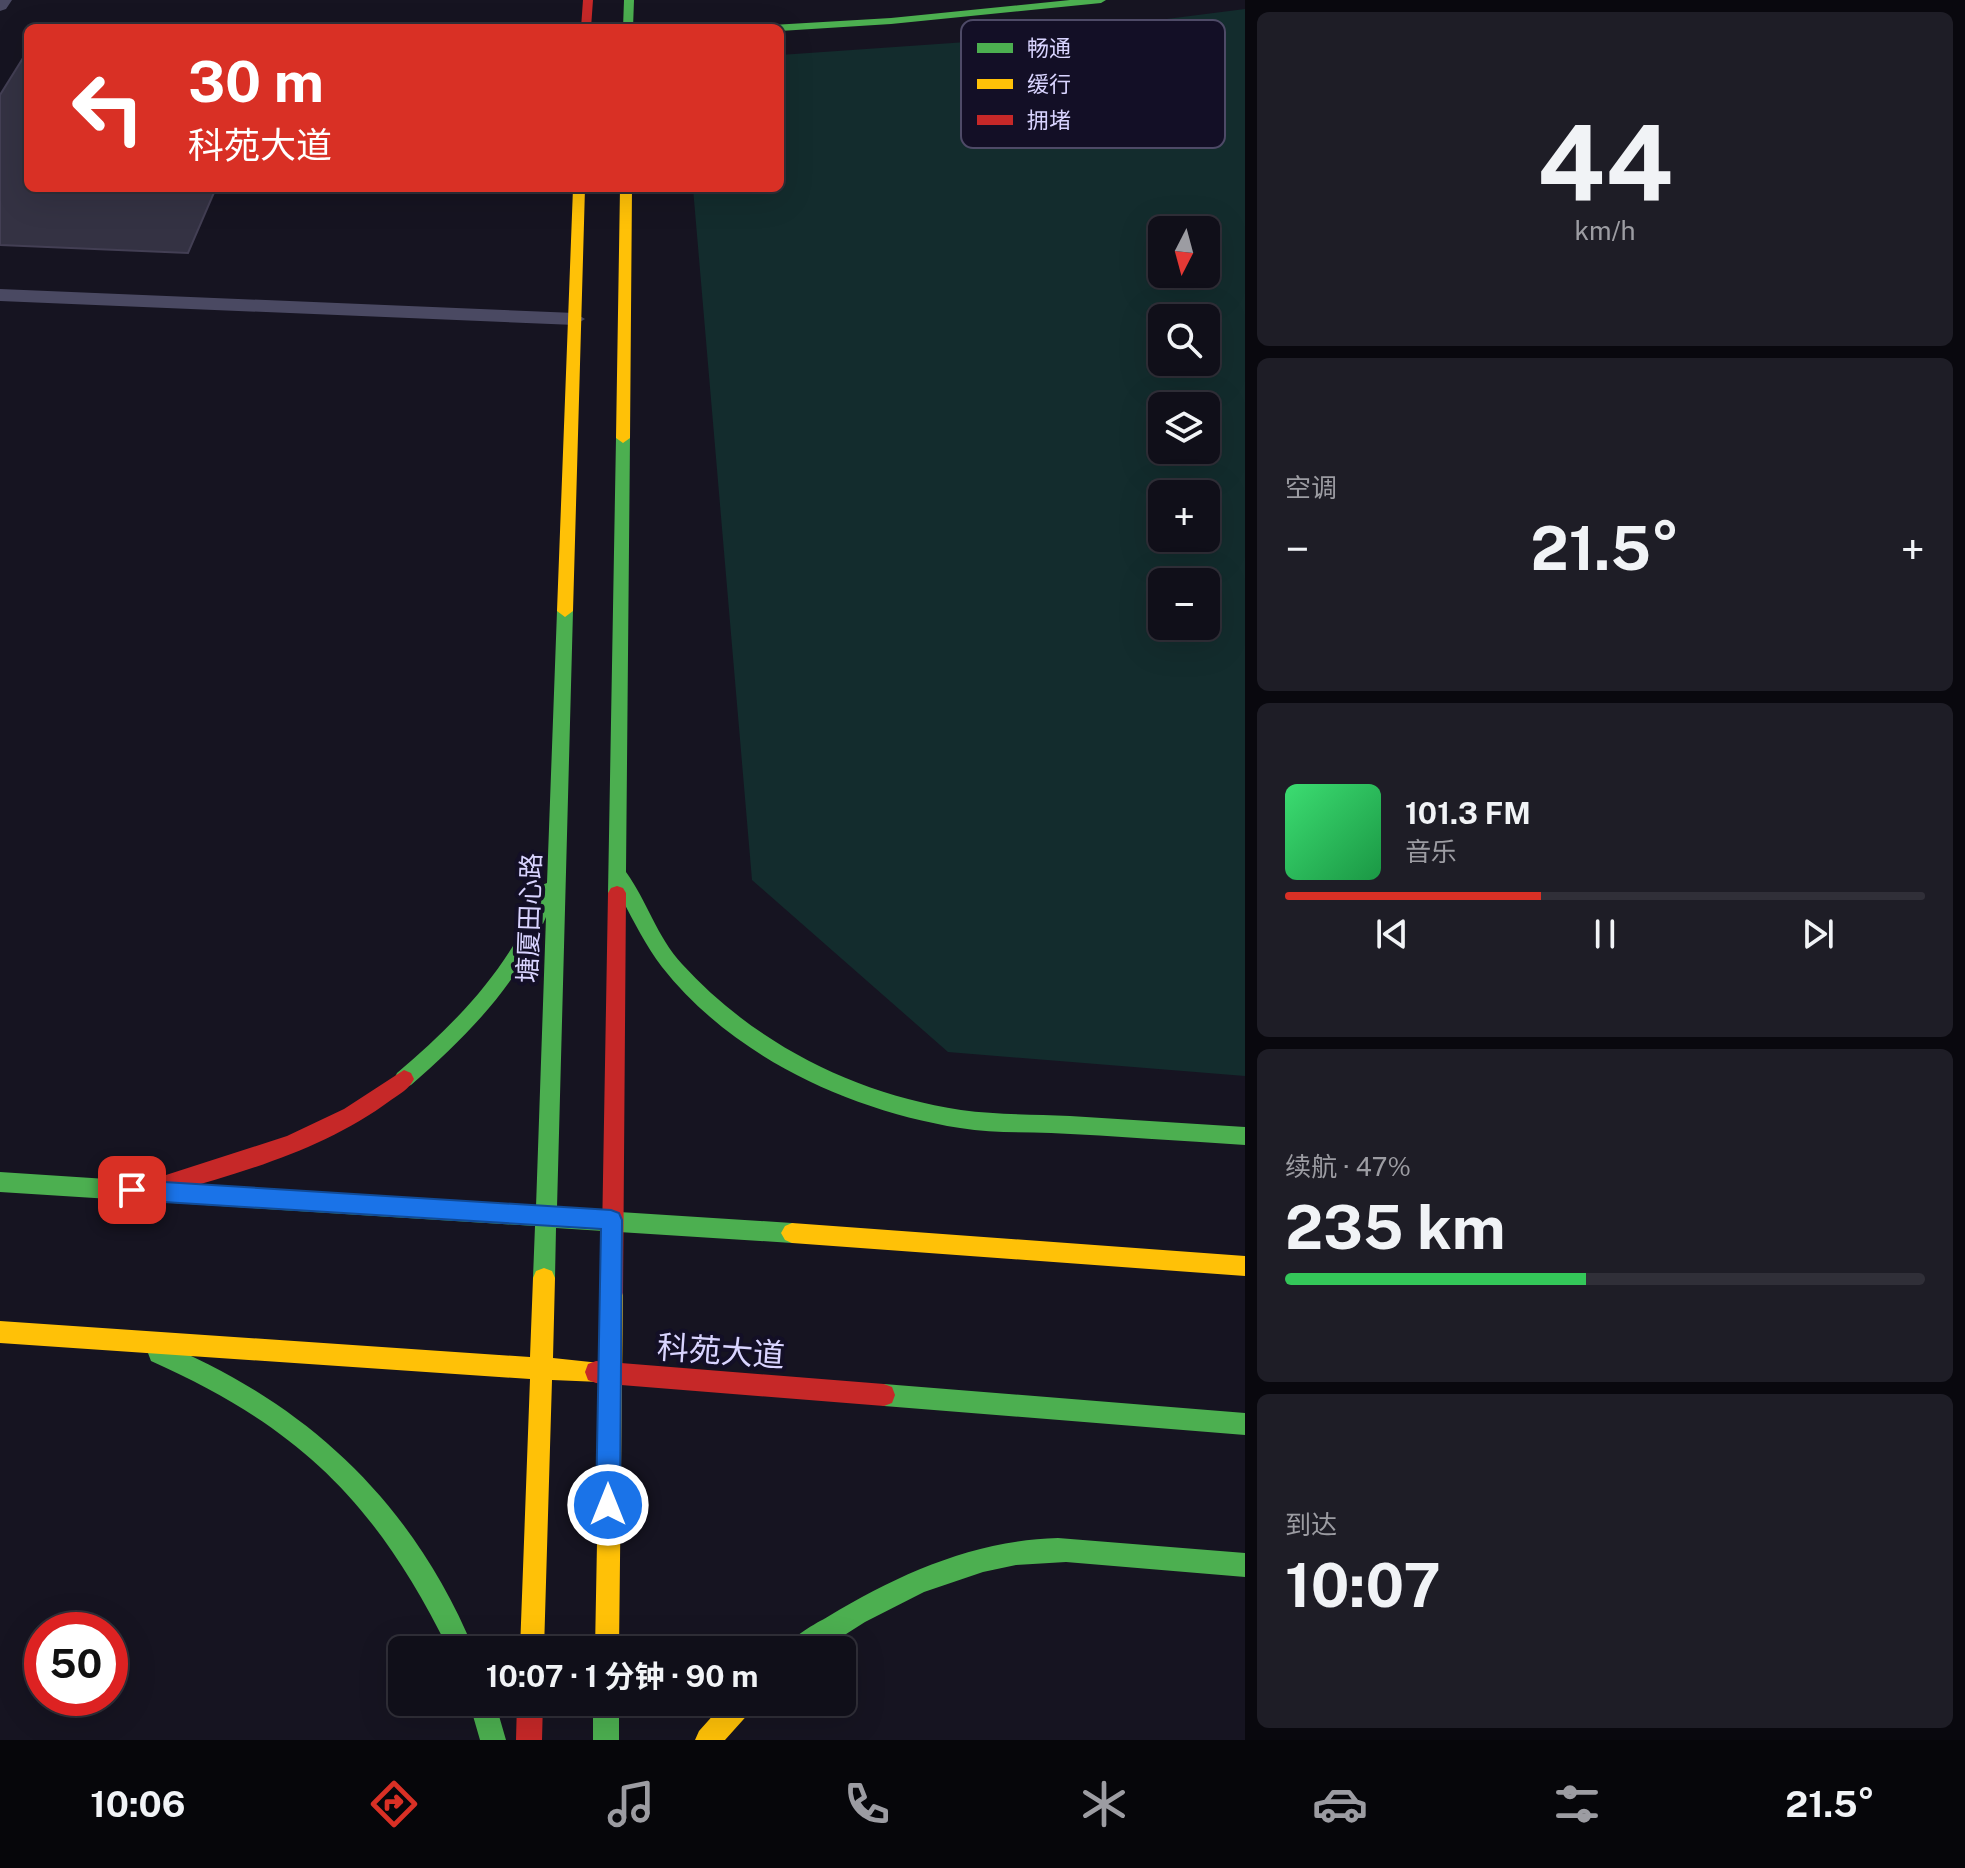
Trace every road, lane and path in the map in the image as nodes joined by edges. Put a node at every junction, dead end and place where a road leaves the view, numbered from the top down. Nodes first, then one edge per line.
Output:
1 (4, 0) edge
2 (588, 0) edge
3 (629, 0) edge
4 (1101, 0) edge
5 (0, 6) edge
6 (586, 24) edge
7 (628, 24) edge
8 (784, 27) edge
9 (579, 192) edge
10 (626, 192) edge
11 (0, 295) edge
12 (575, 319) junction
13 (617, 864) junction
14 (557, 865) junction
15 (1245, 1136) edge
16 (0, 1182) edge
17 (132, 1190) junction
18 (546, 1216) junction
19 (611, 1220) junction
20 (1245, 1266) edge
21 (0, 1332) edge
22 (114, 1340) junction
23 (541, 1368) junction
24 (609, 1373) junction
25 (1245, 1424) edge
26 (1245, 1565) edge
27 (455, 1636) edge
28 (532, 1636) edge
29 (607, 1636) edge
30 (817, 1636) edge
31 (486, 1716) edge
32 (530, 1716) edge
33 (606, 1716) edge
34 (729, 1716) edge
35 (493, 1740) edge
36 (529, 1740) edge
37 (606, 1740) edge
38 (708, 1740) edge

1 - 5 lane
2 - 6 main road
3 - 7 main road
4 - 8 main road
9 - 12 main road, 塘厦田心路
10 - 13 main road
11 - 12 lane
12 - 14 main road, 塘厦田心路
13 - 15 main road
13 - 19 main road
14 - 17 main road
14 - 18 main road, 塘厦田心路
16 - 17 main road
17 - 18 main road
18 - 19 main road
18 - 23 main road, 塘厦田心路
19 - 20 main road
19 - 24 main road
21 - 22 main road, 科苑大道
22 - 23 main road, 科苑大道
22 - 27 main road
23 - 24 main road, 科苑大道
23 - 28 main road, 塘厦田心路
24 - 25 main road, 科苑大道
24 - 29 main road
26 - 30 main road
31 - 35 main road
32 - 36 main road
33 - 37 main road
34 - 38 main road

